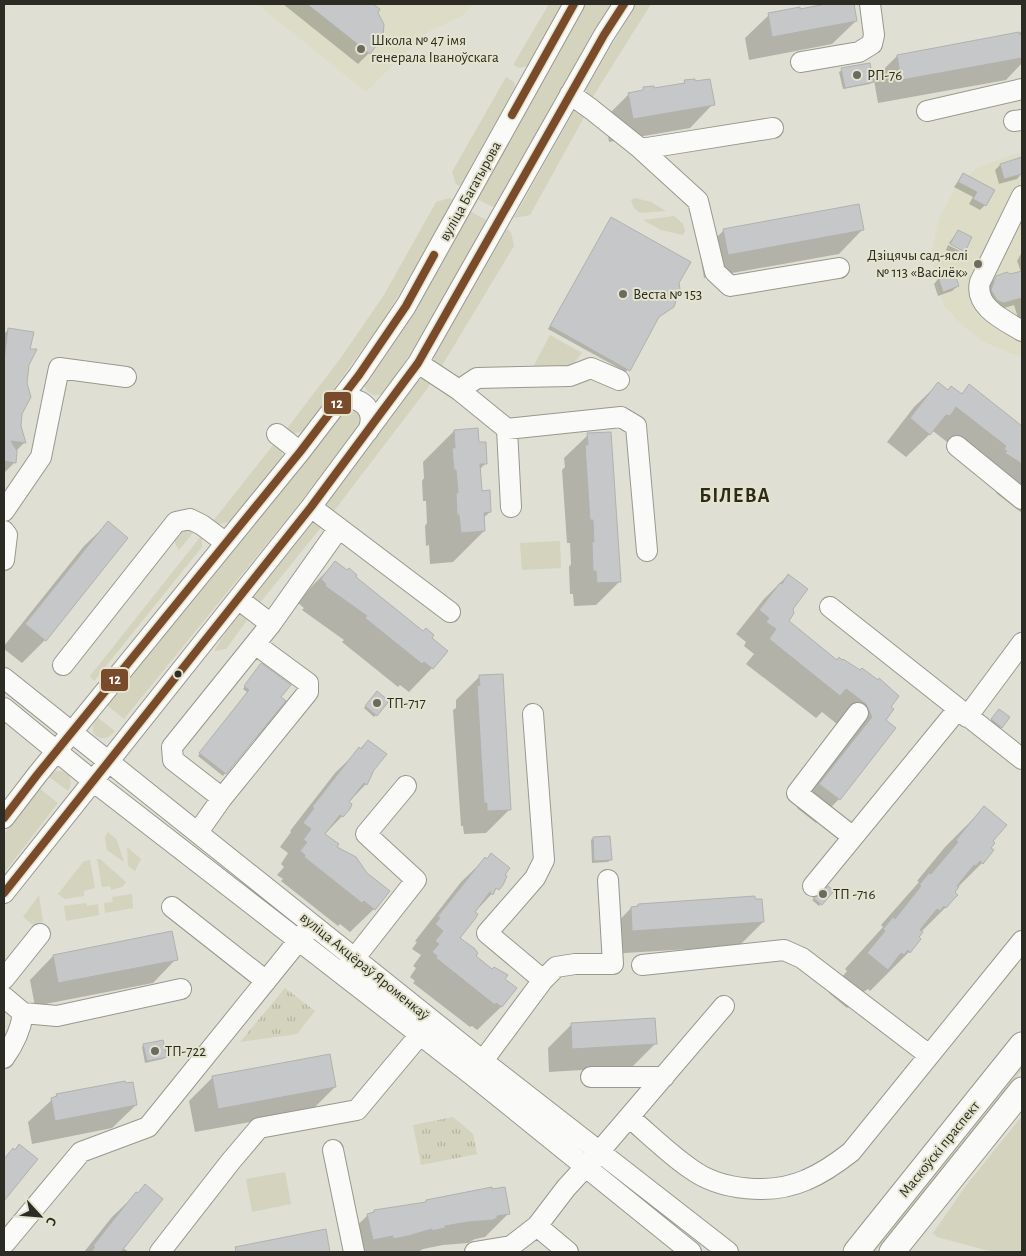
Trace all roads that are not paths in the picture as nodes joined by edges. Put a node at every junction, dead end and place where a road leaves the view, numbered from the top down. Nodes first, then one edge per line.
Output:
1 (574, 4) edge
2 (624, 4) edge
3 (870, 4) edge
4 (801, 62) dead end
5 (1022, 89) edge
6 (570, 94) junction
7 (927, 111) dead end
8 (773, 128) dead end
9 (641, 149) junction
10 (1022, 196) edge
11 (839, 268) dead end
12 (1022, 331) edge
13 (418, 363) junction
14 (360, 375) junction
15 (126, 377) dead end
16 (619, 380) dead end
17 (459, 390) junction
18 (393, 398) junction
19 (336, 405) junction
20 (507, 429) junction
21 (368, 431) junction
22 (277, 434) dead end
23 (957, 446) dead end
24 (300, 452) junction
25 (1022, 499) edge
26 (311, 507) junction
27 (511, 507) dead end
28 (4, 511) edge
29 (339, 528) junction
30 (4, 531) edge
31 (226, 542) junction
32 (647, 551) dead end
33 (4, 560) edge
34 (238, 599) junction
35 (830, 607) dead end
36 (450, 612) dead end
37 (271, 624) junction
38 (1022, 643) edge
39 (255, 644) junction
40 (63, 665) dead end
41 (4, 678) edge
42 (4, 708) edge
43 (858, 712) dead end
44 (962, 713) junction
45 (533, 714) dead end
46 (72, 732) junction
47 (57, 751) junction
48 (1022, 759) edge
49 (109, 761) junction
50 (93, 781) junction
51 (406, 786) dead end
52 (222, 798) junction
53 (4, 818) edge
54 (198, 832) junction
55 (853, 837) junction
56 (608, 880) dead end
57 (813, 886) dead end
58 (4, 892) edge
59 (172, 907) dead end
60 (312, 924) junction
61 (40, 934) dead end
62 (298, 940) junction
63 (1022, 940) edge
64 (355, 958) junction
65 (642, 965) dead end
66 (342, 974) junction
67 (4, 979) edge
68 (543, 980) junction
69 (266, 981) junction
70 (181, 989) dead end
71 (4, 996) edge
72 (724, 1006) dead end
73 (23, 1013) junction
74 (426, 1027) junction
75 (1022, 1045) edge
76 (929, 1055) junction
77 (4, 1058) edge
78 (478, 1068) junction
79 (664, 1076) junction
80 (591, 1077) dead end
81 (1022, 1090) edge
82 (629, 1117) junction
83 (333, 1150) dead end
84 (599, 1152) junction
85 (585, 1167) junction
86 (537, 1226) junction
87 (6, 1243) dead end
88 (160, 1252) edge
89 (354, 1252) edge
90 (475, 1252) edge
91 (568, 1252) edge
92 (691, 1252) edge
93 (728, 1252) edge
94 (856, 1252) edge
95 (892, 1252) edge

1 - 14 street, вуліца Багатырова
2 - 6 street
3 - 4 street
5 - 7 street
6 - 9 street
6 - 13 street
8 - 9 street
9 - 11 street
10 - 12 street
13 - 17 street
13 - 18 street
14 - 18 street
14 - 19 street, вуліца Багатырова
15 - 28 street
16 - 17 street
17 - 20 street
18 - 21 street
19 - 21 street
19 - 24 street, вуліца Багатырова
20 - 27 street
20 - 32 street
21 - 26 street
22 - 24 street
23 - 25 street
24 - 31 street, вуліца Багатырова
26 - 29 street
26 - 34 street
29 - 36 street
29 - 37 street
30 - 33 street
31 - 40 street
31 - 46 street, вуліца Багатырова
34 - 37 street
34 - 49 street
35 - 44 street
37 - 39 street
38 - 44 street
39 - 52 street
39 - 52 street
41 - 46 street, вуліца Акцёраў Яроменкаў
42 - 47 street, вуліца Акцёраў Яроменкаў
43 - 55 street
44 - 48 street
44 - 55 street
45 - 68 street
46 - 47 street, вуліца Багатырова
46 - 49 street, вуліца Акцёраў Яроменкаў
47 - 50 street, вуліца Акцёраў Яроменкаў
47 - 53 street, вуліца Багатырова
49 - 50 street
49 - 54 street, вуліца Акцёраў Яроменкаў
50 - 58 street
50 - 62 street, вуліца Акцёраў Яроменкаў
51 - 64 street
52 - 54 street
54 - 60 street, вуліца Акцёраў Яроменкаў
55 - 57 street
56 - 68 street
59 - 69 street
60 - 62 street
60 - 64 street, вуліца Акцёраў Яроменкаў
61 - 67 street
62 - 66 street, вуліца Акцёраў Яроменкаў
62 - 69 street
63 - 76 street
64 - 66 street
64 - 74 street, вуліца Акцёраў Яроменкаў
65 - 76 street
66 - 74 street, вуліца Акцёраў Яроменкаў
68 - 78 street
69 - 87 street
70 - 73 street
71 - 73 street
72 - 79 street
73 - 77 street
74 - 78 street, вуліца Акцёраў Яроменкаў
74 - 88 street
75 - 94 main road, Маскоўскі праспект
76 - 82 street
78 - 84 street, вуліца Акцёраў Яроменкаў
78 - 85 street, вуліца Акцёраў Яроменкаў
79 - 80 street
79 - 82 street
81 - 95 main road, Маскоўскі праспект
82 - 84 street
83 - 89 street
84 - 85 street
84 - 93 street, вуліца Акцёраў Яроменкаў
85 - 86 street
85 - 92 street, вуліца Акцёраў Яроменкаў
86 - 90 street
86 - 91 street

